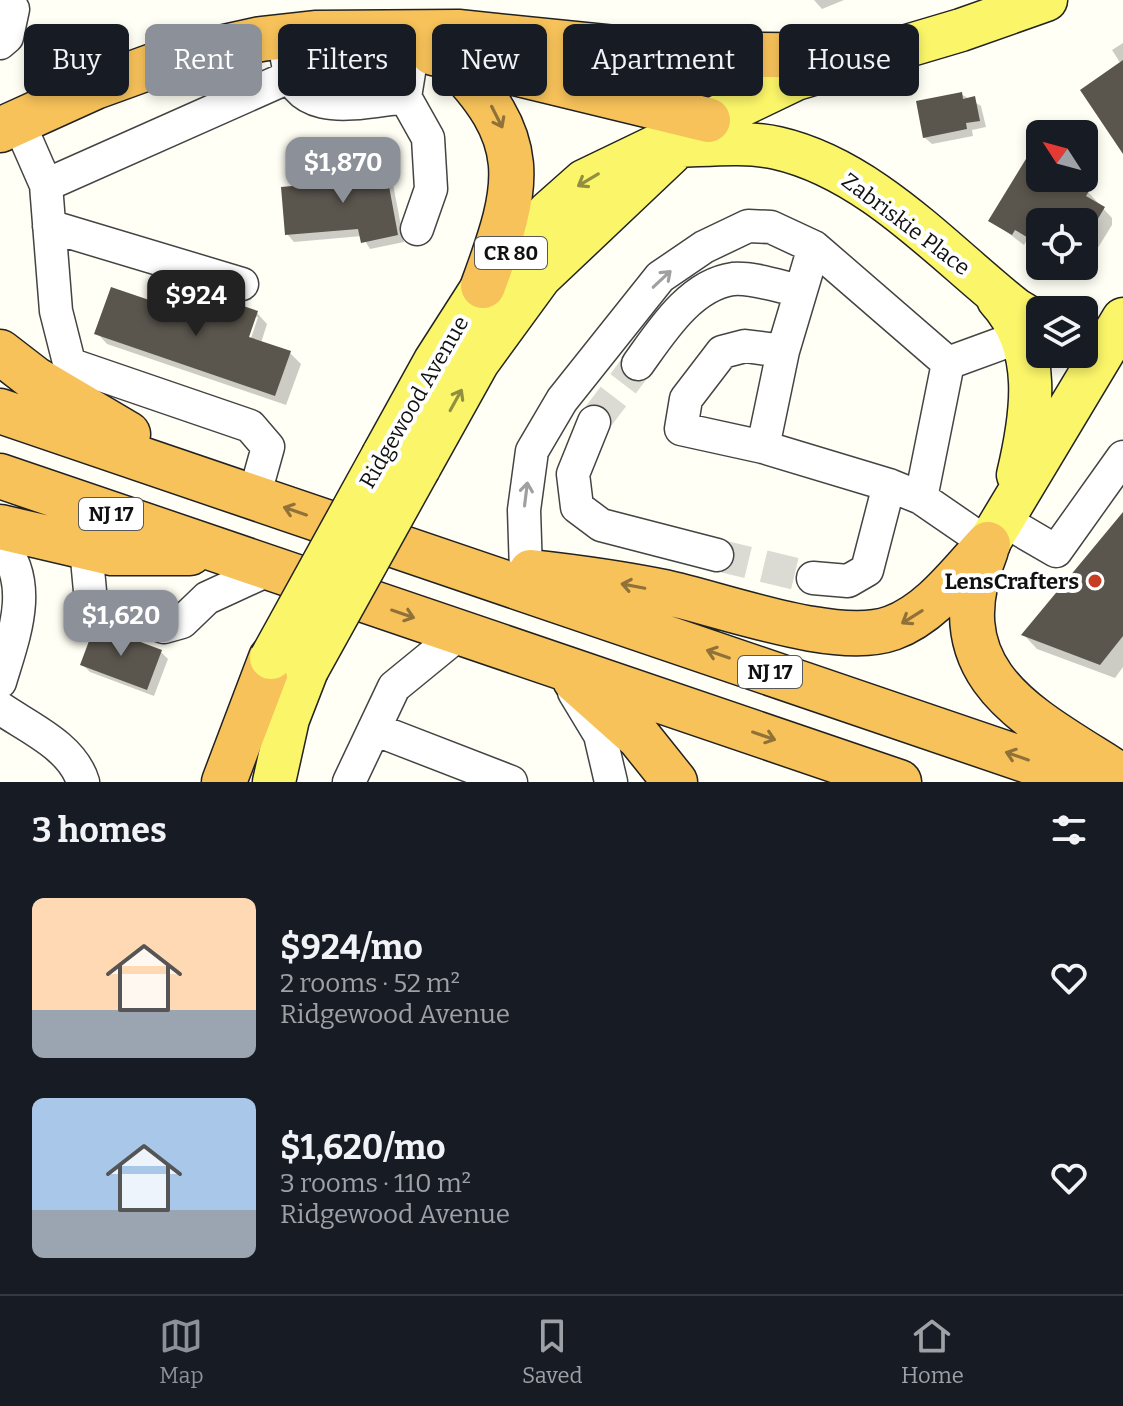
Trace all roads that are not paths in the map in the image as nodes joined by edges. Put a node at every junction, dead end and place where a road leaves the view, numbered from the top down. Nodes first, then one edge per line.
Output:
1 (6, 0) edge
2 (1046, 0) edge
3 (416, 32) edge
4 (919, 42) edge
5 (0, 43) edge
6 (416, 48) edge
7 (430, 52) junction
8 (779, 56) edge
9 (278, 57) edge
10 (278, 61) edge
11 (779, 88) edge
12 (307, 96) edge
13 (405, 97) junction
14 (693, 133) junction
15 (8, 142) edge
16 (46, 185) junction
17 (49, 226) junction
18 (417, 229) dead end
19 (814, 247) junction
20 (242, 284) dead end
21 (483, 286) junction
22 (800, 291) junction
23 (1026, 325) edge
24 (1026, 332) edge
25 (1110, 336) edge
26 (783, 351) junction
27 (0, 352) edge
28 (948, 363) junction
29 (69, 364) junction
30 (638, 364) tunnel mouth
31 (1030, 368) edge
32 (80, 406) junction
33 (0, 411) edge
34 (594, 422) tunnel mouth
35 (763, 447) junction
36 (401, 462) junction
37 (1121, 462) edge
38 (0, 476) edge
39 (205, 480) junction
40 (889, 485) junction
41 (254, 497) junction
42 (921, 498) junction
43 (1000, 525) junction
44 (0, 527) edge
45 (0, 542) edge
46 (86, 548) junction
47 (223, 553) junction
48 (717, 555) tunnel mouth
49 (449, 563) junction
50 (270, 569) junction
51 (526, 572) junction
52 (813, 578) tunnel mouth
53 (11, 591) edge
54 (460, 633) junction
55 (289, 664) junction
56 (558, 666) junction
57 (0, 682) edge
58 (0, 708) edge
59 (374, 729) junction
60 (1123, 777) edge
61 (83, 782) edge
62 (224, 782) edge
63 (244, 782) edge
64 (274, 782) edge
65 (349, 782) edge
66 (511, 782) edge
67 (611, 782) edge
68 (675, 782) edge
69 (899, 782) edge
70 (1090, 782) edge

1 - 5 lane
2 - 4 main road, Ridgewood Avenue / CR 80
3 - 8 highway
6 - 7 highway
7 - 13 lane
7 - 14 highway
7 -> 21 highway
9 - 15 highway
10 - 16 lane
11 - 14 main road, Ridgewood Avenue / CR 80
12 - 13 lane
13 - 18 lane
14 -> 21 main road, Ridgewood Avenue / CR 80
14 - 23 main road, Zabriskie Place
36 -> 14 main road, Ridgewood Avenue / CR 80
15 - 16 lane
16 - 17 lane
17 - 20 lane
17 - 29 lane
19 - 22 lane
19 - 28 lane
51 -> 19 lane
21 - 36 main road, Ridgewood Avenue / CR 80
22 - 26 lane
22 - 30 lane
24 - 28 lane
25 - 43 main road
26 - 35 lane
26 - 35 lane
27 - 32 highway
28 - 42 lane
29 - 32 lane
29 - 41 lane
31 - 43 main road
32 - 39 highway
33 - 39 highway, NJ 17
34 - 48 lane
35 - 40 lane
36 - 55 main road, Ridgewood Avenue / CR 80, bridge
37 - 43 lane
38 - 47 highway, NJ 17
39 - 41 highway, NJ 17
40 - 42 lane
40 - 52 lane
49 -> 41 highway, NJ 17
42 - 43 lane
43 -> 51 highway
43 - 60 highway
44 - 46 highway
45 - 53 lane
46 - 47 highway
46 - 50 lane
47 - 50 highway, NJ 17
49 - 51 highway
70 -> 49 highway, NJ 17
50 -> 54 highway, NJ 17
53 - 57 lane
54 - 56 highway, NJ 17
54 - 59 lane
55 - 62 highway
55 - 63 main road, Ridgewood Avenue / CR 80
55 - 64 main road, Ridgewood Avenue / CR 80
56 - 67 lane
56 - 68 highway
56 -> 69 highway, NJ 17
58 - 61 lane
59 - 65 lane
59 - 66 lane

